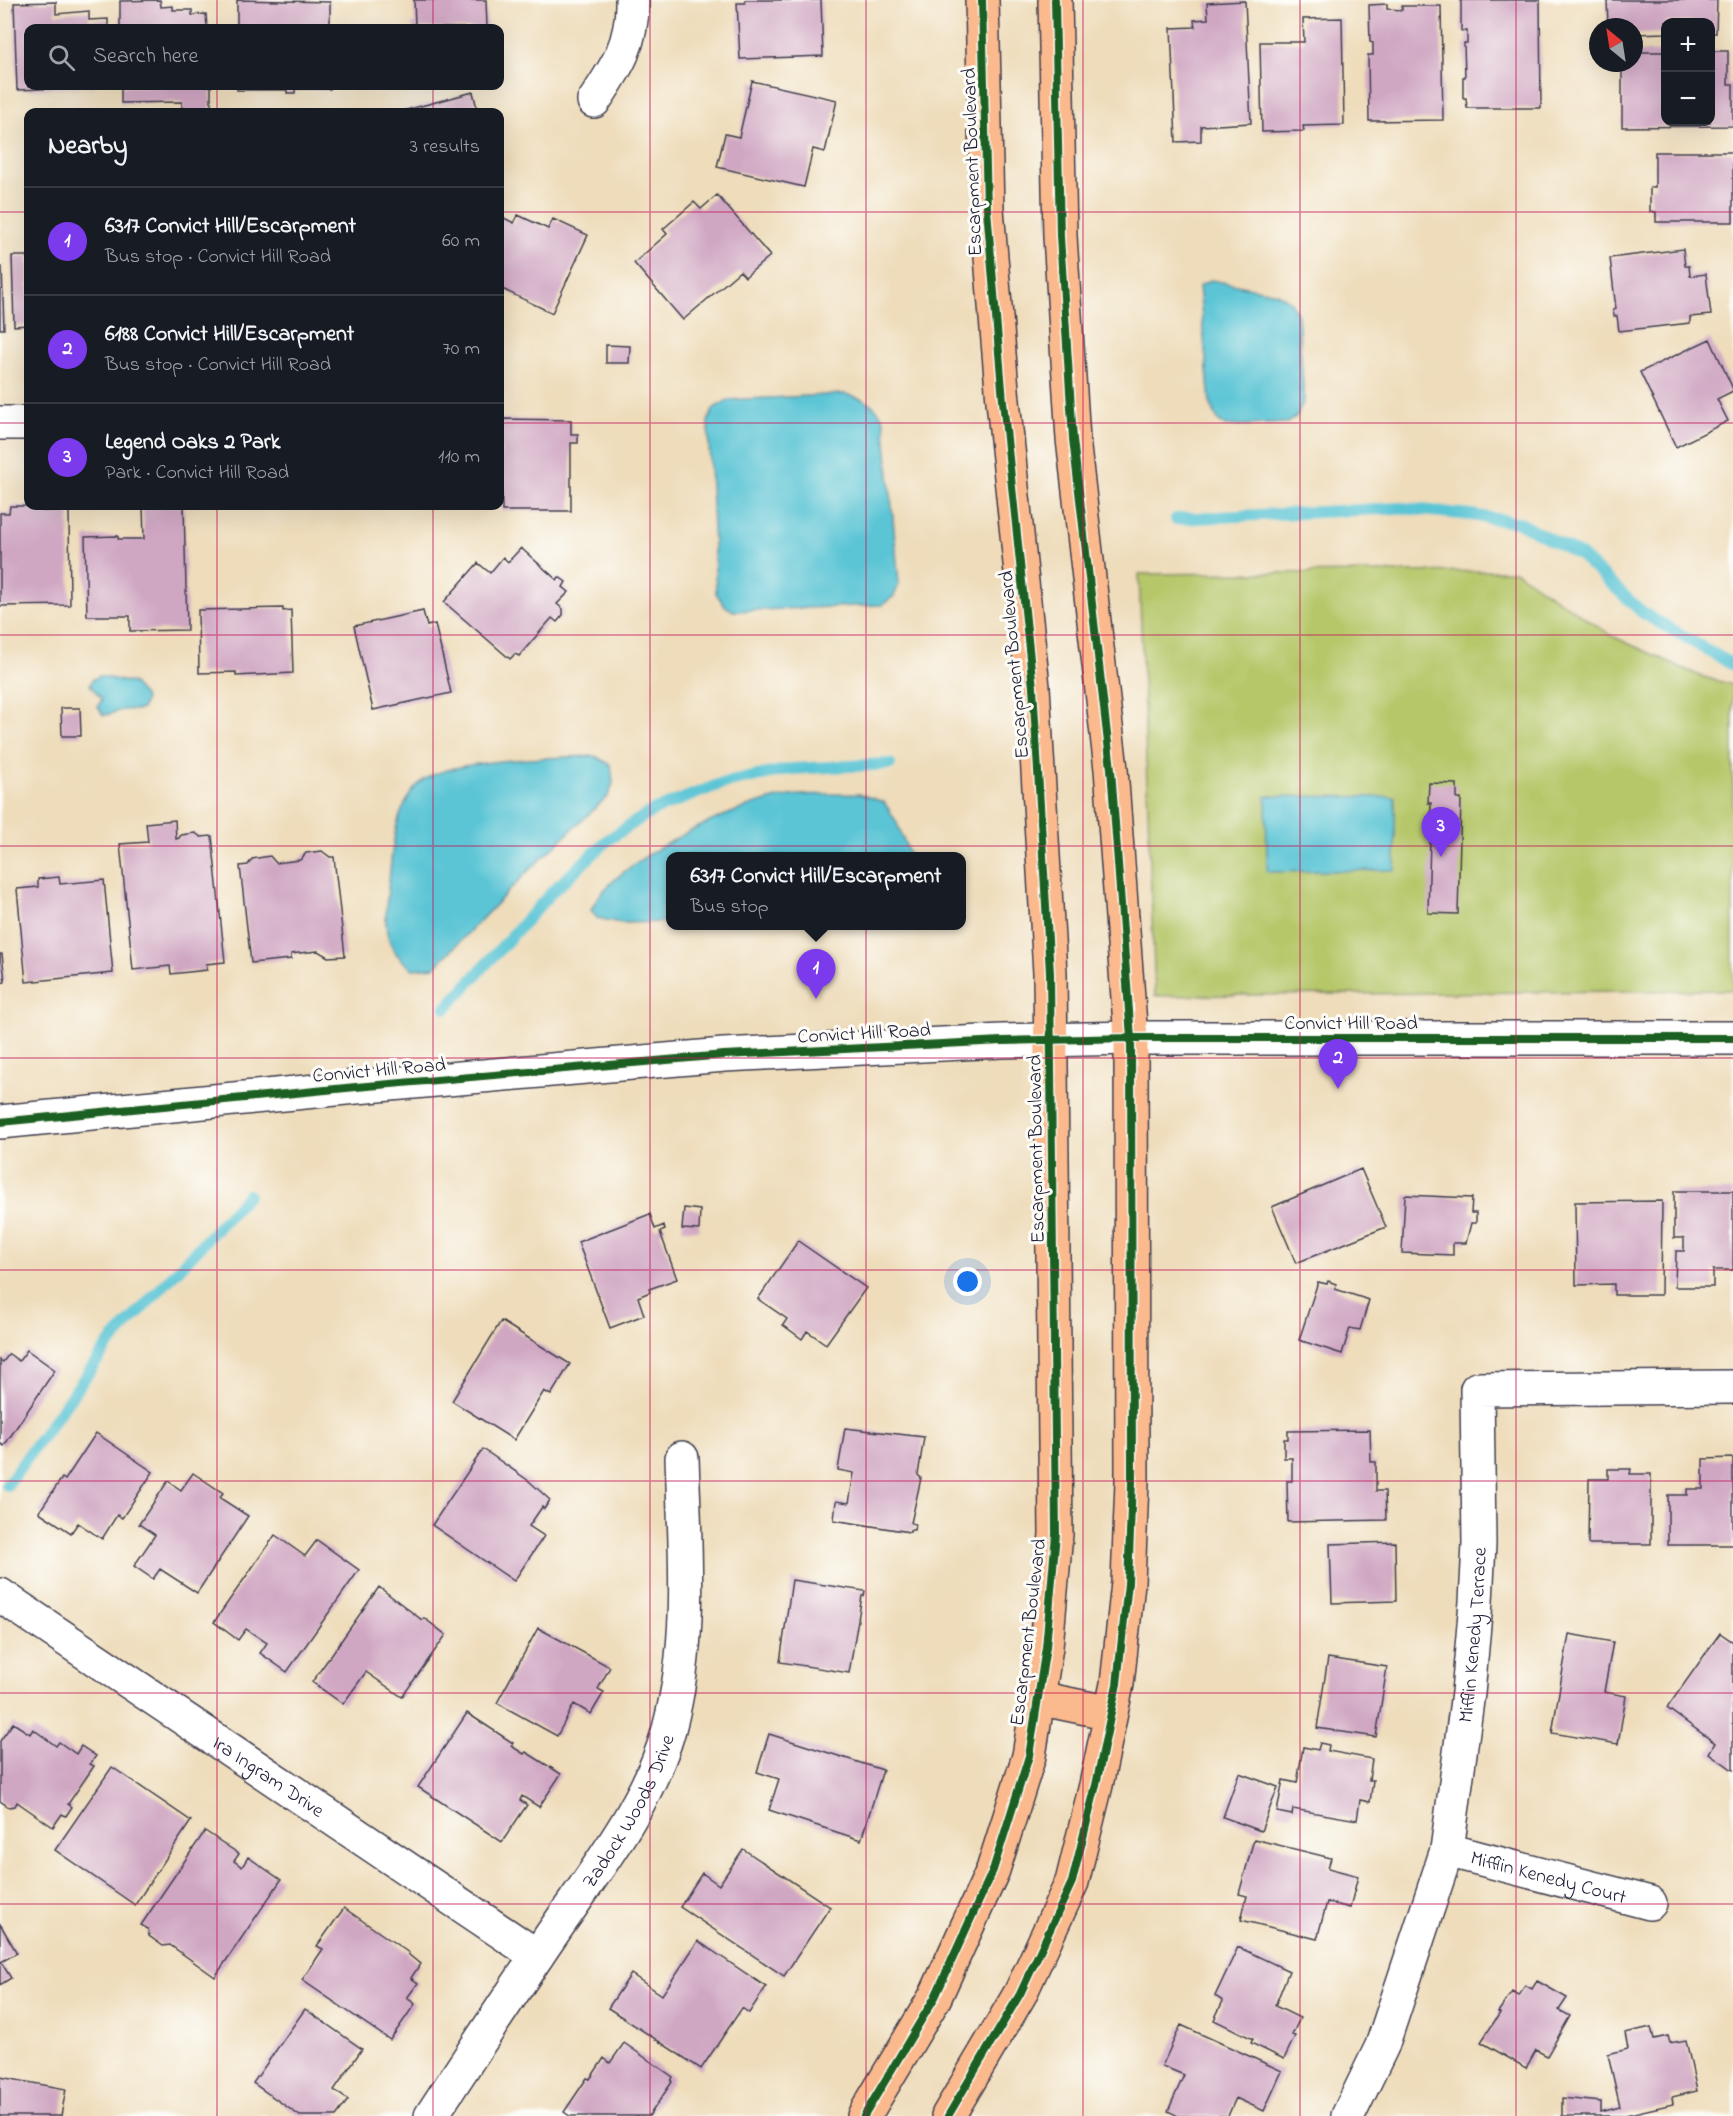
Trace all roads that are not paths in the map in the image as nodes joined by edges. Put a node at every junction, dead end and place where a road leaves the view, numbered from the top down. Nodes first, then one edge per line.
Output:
1 (632, 0) edge
2 (982, 0) edge
3 (1055, 0) edge
4 (594, 101) dead end
5 (0, 423) edge
6 (24, 423) edge
7 (1131, 1038) junction
8 (1733, 1038) edge
9 (1050, 1039) junction
10 (0, 1122) edge
11 (1733, 1388) edge
12 (681, 1458) dead end
13 (0, 1595) edge
14 (1038, 1698) junction
15 (1111, 1713) junction
16 (1447, 1850) junction
17 (1650, 1903) dead end
18 (537, 1956) junction
19 (431, 2116) edge
20 (864, 2116) edge
21 (948, 2116) edge
22 (1348, 2116) edge

1 - 4 street
2 - 9 main road, Escarpment Boulevard
3 - 7 main road
5 - 6 street
7 - 8 street, Convict Hill Road
7 - 9 street, Convict Hill Road
7 - 15 main road
9 - 10 street, Convict Hill Road
9 - 14 main road, Escarpment Boulevard
11 - 16 street, Mifflin Kenedy Terrace
12 - 18 street, Zadock Woods Drive
13 - 18 street, Ira Ingram Drive
14 - 15 main road
14 - 20 main road, Escarpment Boulevard
15 - 21 main road
16 - 17 street, Mifflin Kenedy Court
16 - 22 street, Mifflin Kenedy Terrace
18 - 19 street, Zadock Woods Drive

